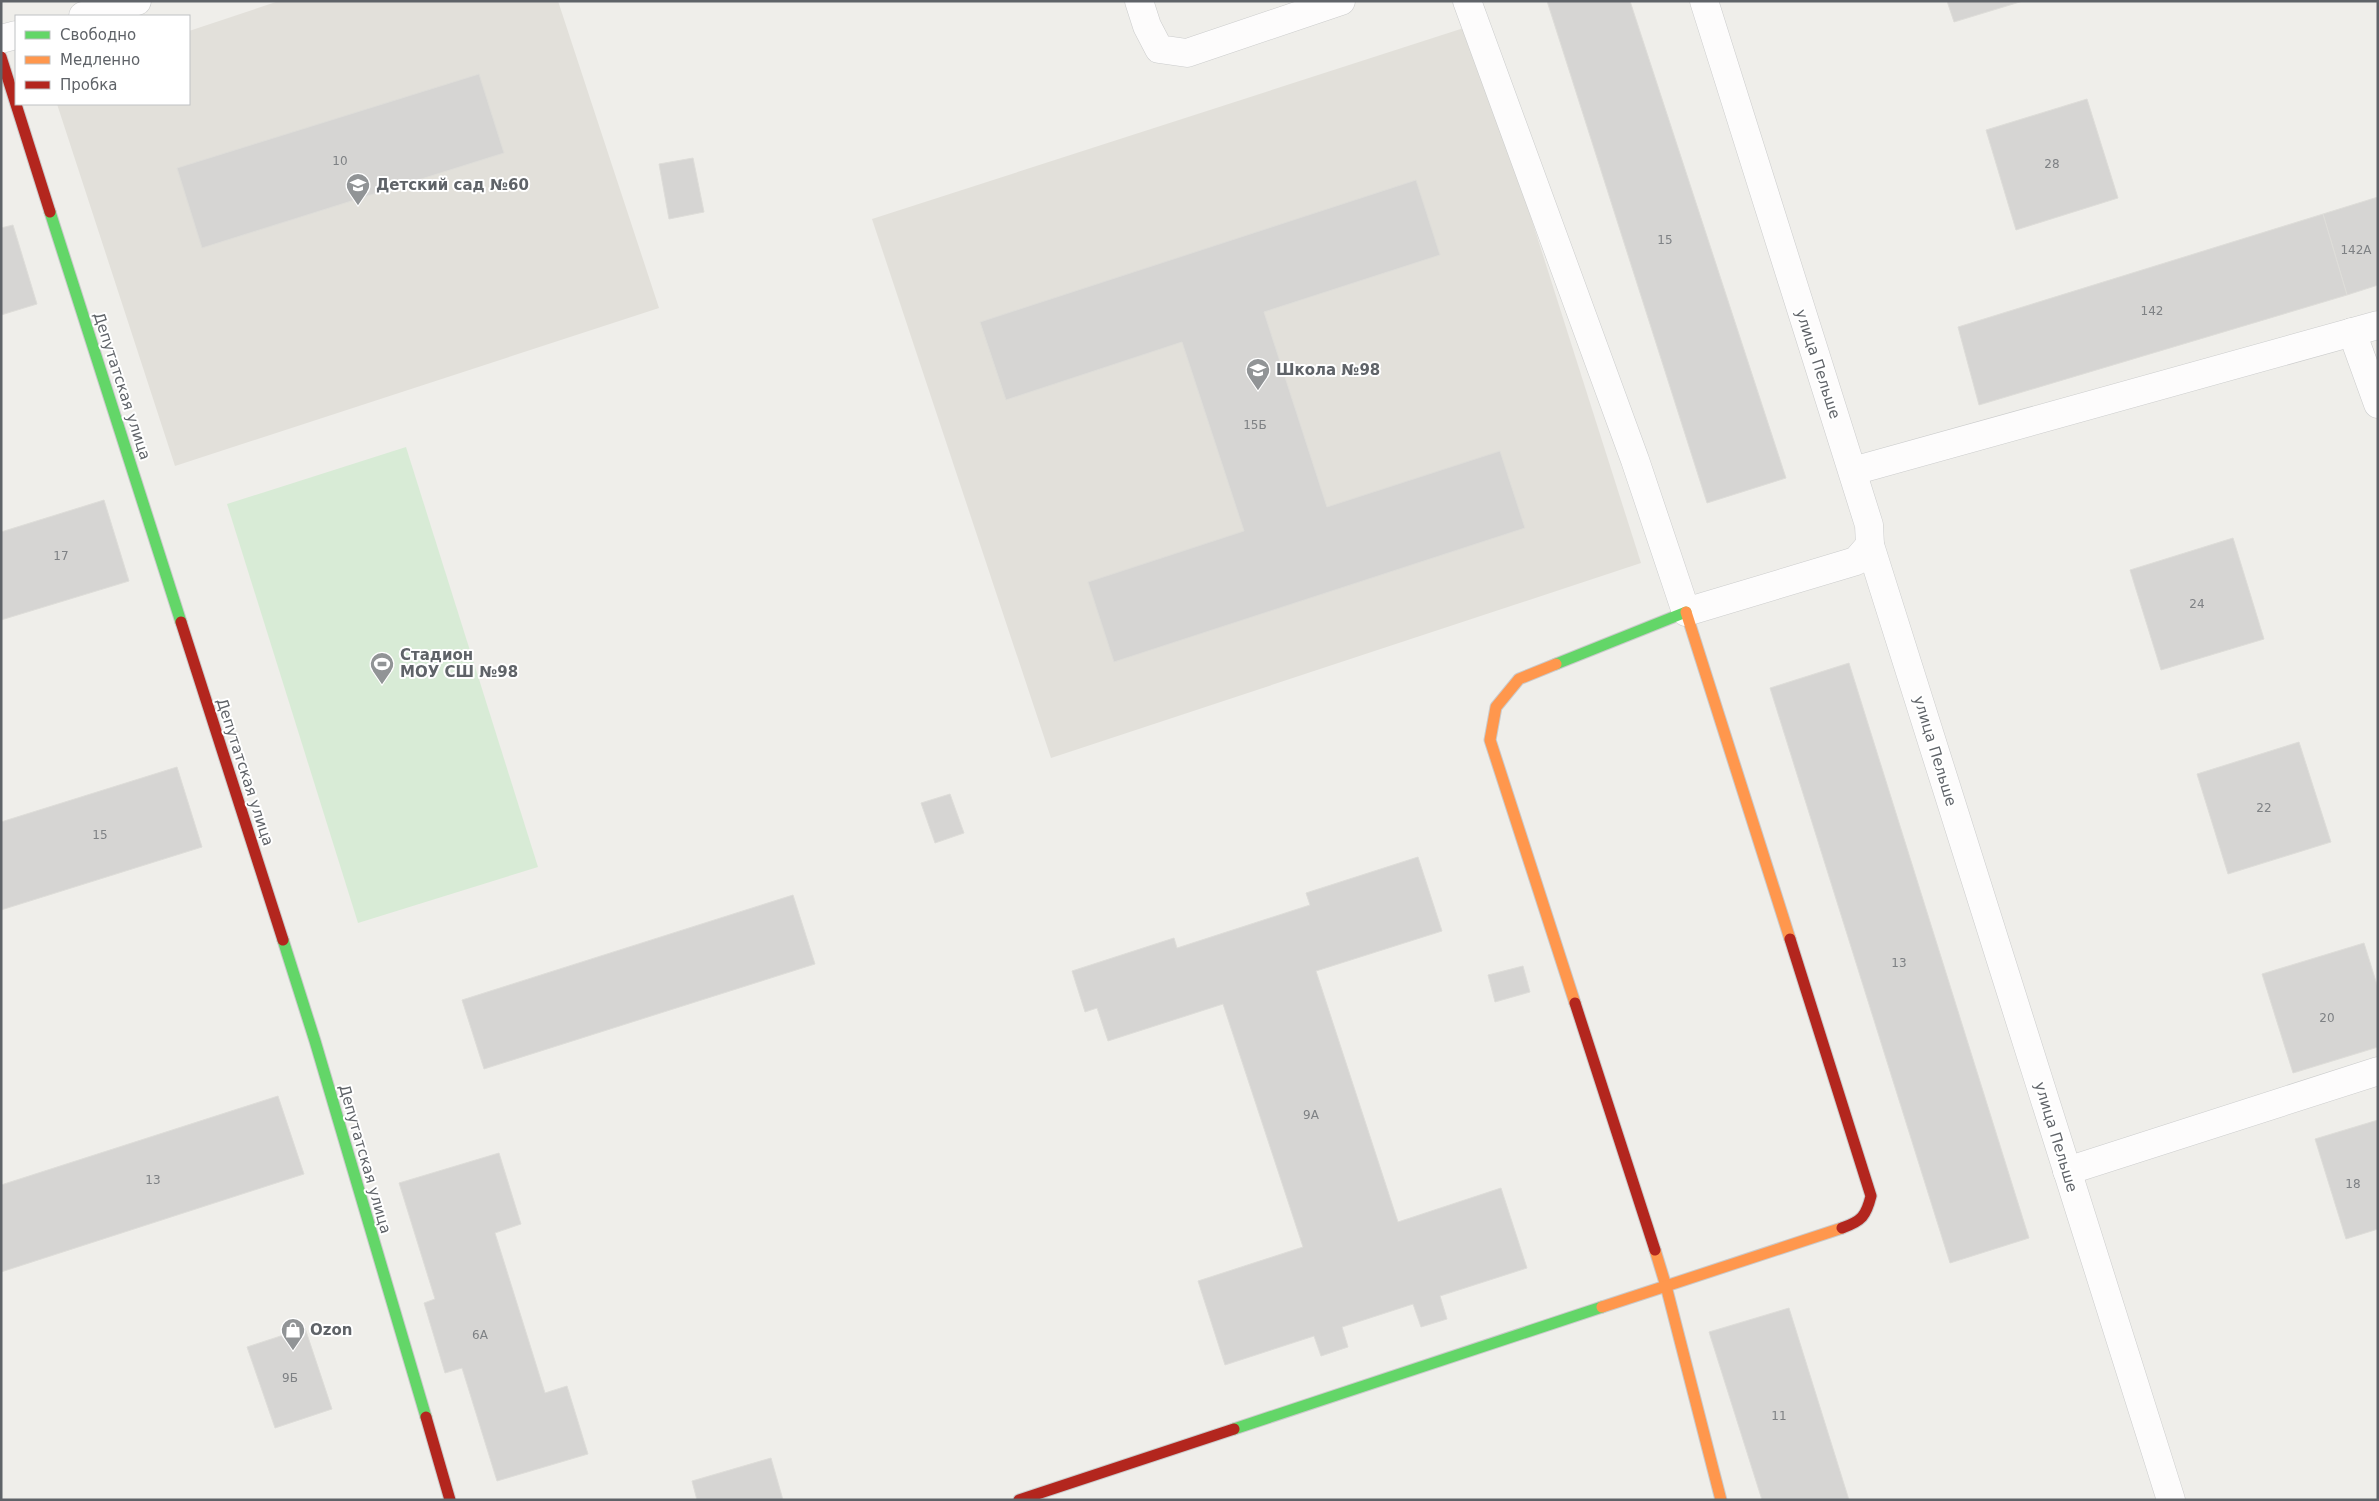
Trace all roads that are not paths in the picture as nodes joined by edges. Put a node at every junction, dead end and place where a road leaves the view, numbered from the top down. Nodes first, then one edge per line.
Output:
1 (137, 1) edge
2 (1139, 1) edge
3 (1341, 1) edge
4 (1467, 1) edge
5 (1704, 1) edge
6 (87, 15) edge
7 (15, 35) edge
8 (1, 39) edge
9 (1, 57) edge
10 (15, 101) edge
11 (16, 105) edge
12 (2365, 328) edge
13 (2378, 404) edge
14 (1852, 472) junction
15 (1870, 545) junction
16 (1686, 612) junction
17 (2378, 1071) edge
18 (2067, 1171) junction
19 (1666, 1286) junction
20 (450, 1500) edge
21 (1019, 1500) edge
22 (1721, 1500) edge
23 (2171, 1500) edge

1 - 6 street
2 - 3 street
4 - 16 street
5 - 14 street, улица Пельше
7 - 8 street
9 - 10 street, Депутатская улица
11 - 20 street, Депутатская улица
12 - 13 street
12 - 14 street
14 - 15 street, улица Пельше
15 - 16 street
15 - 18 street, улица Пельше
16 - 19 street
16 - 19 street
17 - 18 street
18 - 23 street, улица Пельше
19 - 21 street
19 - 22 street

